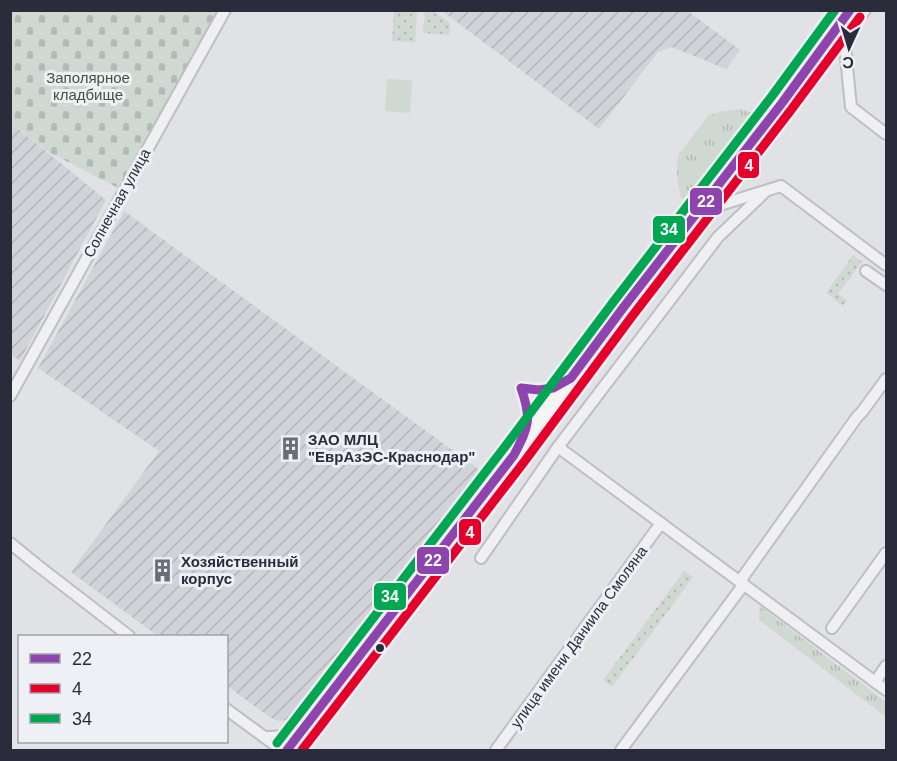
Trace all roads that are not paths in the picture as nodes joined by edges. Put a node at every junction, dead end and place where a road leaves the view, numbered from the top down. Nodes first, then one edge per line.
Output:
1 (225, 10) edge
2 (850, 10) edge
3 (860, 10) edge
4 (865, 10) edge
5 (886, 134) edge
6 (765, 192) junction
7 (689, 237) junction
8 (886, 265) edge
9 (866, 271) dead end
10 (886, 285) edge
11 (886, 379) edge
12 (10, 396) edge
13 (558, 447) junction
14 (661, 523) junction
15 (10, 543) edge
16 (886, 553) edge
17 (482, 558) dead end
18 (742, 583) junction
19 (832, 628) dead end
20 (128, 635) edge
21 (886, 666) edge
22 (875, 682) junction
23 (886, 690) edge
24 (228, 710) edge
25 (304, 727) junction
26 (264, 737) junction
27 (269, 750) edge
28 (284, 750) edge
29 (299, 750) edge
30 (496, 750) edge
31 (621, 750) edge

1 - 12 street, Солнечная улица
2 - 25 highway
3 - 7 highway
4 - 5 street
6 - 7 street
6 - 8 street
6 - 13 street
7 - 29 highway
9 - 10 street
11 - 18 street
13 - 14 street
13 - 17 street
14 - 18 street
14 - 30 street, улица имени Даниила Смоляна
15 - 20 street
16 - 19 street
18 - 22 street
18 - 31 street
21 - 22 street
22 - 23 street
24 - 26 street
25 - 26 street
25 - 28 highway
26 - 27 street
26 - 28 street

